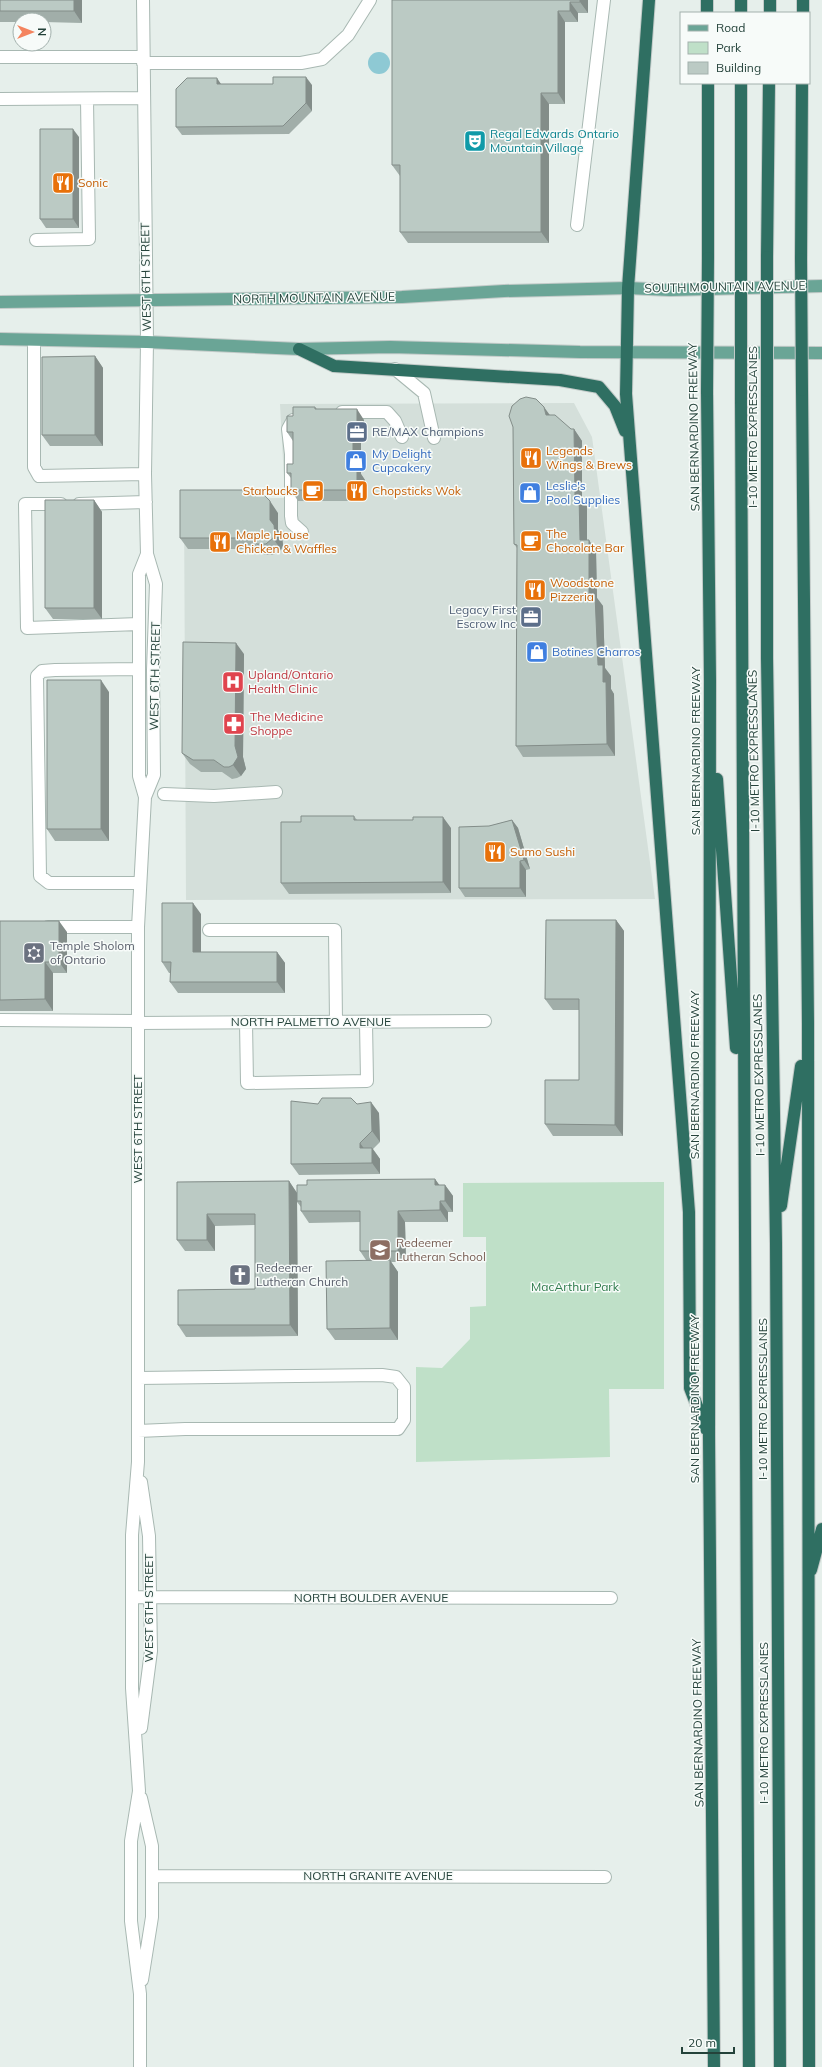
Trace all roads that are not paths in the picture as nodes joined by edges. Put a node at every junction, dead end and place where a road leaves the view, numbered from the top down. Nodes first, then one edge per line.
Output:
1 (143, 0) edge
2 (370, 0) edge
3 (604, 0) edge
4 (649, 0) edge
5 (707, 0) edge
6 (741, 0) edge
7 (770, 0) edge
8 (803, 0) edge
9 (707, 12) edge
10 (741, 12) edge
11 (770, 12) edge
12 (803, 12) edge
13 (0, 57) edge
14 (143, 60) junction
15 (708, 84) edge
16 (741, 84) edge
17 (769, 84) edge
18 (802, 84) edge
19 (143, 98) junction
20 (0, 99) edge
21 (87, 99) junction
22 (577, 225) dead end
23 (36, 240) dead end
24 (822, 286) edge
25 (628, 288) junction
26 (0, 302) edge
27 (146, 302) junction
28 (0, 339) edge
29 (34, 340) junction
30 (147, 342) junction
31 (299, 349) junction
32 (626, 352) junction
33 (822, 353) edge
34 (395, 369) junction
35 (305, 412) edge
36 (327, 412) edge
37 (402, 437) dead end
38 (434, 438) dead end
39 (630, 442) junction
40 (145, 474) junction
41 (146, 502) junction
42 (302, 532) dead end
43 (147, 554) junction
44 (139, 624) junction
45 (139, 669) junction
46 (710, 680) junction
47 (276, 792) dead end
48 (164, 794) dead end
49 (145, 797) junction
50 (140, 883) junction
51 (38, 927) edge
52 (138, 927) junction
53 (209, 930) dead end
54 (0, 1020) edge
55 (485, 1021) dead end
56 (138, 1022) junction
57 (246, 1022) junction
58 (336, 1022) junction
59 (366, 1022) junction
60 (808, 1023) junction
61 (744, 1162) junction
62 (776, 1243) junction
63 (138, 1378) junction
64 (138, 1430) junction
65 (709, 1436) junction
66 (138, 1462) junction
67 (822, 1529) edge
68 (807, 1587) junction
69 (132, 1597) junction
70 (150, 1597) junction
71 (611, 1598) dead end
72 (138, 1755) junction
73 (139, 1791) junction
74 (152, 1876) junction
75 (605, 1877) dead end
76 (140, 1994) junction
77 (140, 2067) edge
78 (714, 2067) edge
79 (749, 2067) edge
80 (780, 2067) edge
81 (809, 2067) edge

1 - 14 street, WEST 6TH STREET
2 - 14 street
3 - 22 street
4 - 25 highway
5 - 9 highway
6 - 10 highway
7 - 11 highway
8 - 12 highway
13 - 14 street
14 - 19 street, WEST 6TH STREET
15 - 46 highway, SAN BERNARDINO FREEWAY, bridge
16 - 61 highway, I-10 METRO EXPRESSLANES, bridge
17 - 62 highway, I-10 METRO EXPRESSLANES, bridge
18 - 60 highway, bridge
19 - 21 street
19 - 27 street, WEST 6TH STREET
20 - 21 street
21 - 23 street
24 - 25 main road, SOUTH MOUNTAIN AVENUE
25 - 27 main road, NORTH MOUNTAIN AVENUE
25 - 32 highway
26 - 27 main road, NORTH MOUNTAIN AVENUE
27 - 30 street, WEST 6TH STREET
28 - 29 main road
29 - 30 main road
29 - 40 street
30 - 31 main road
30 - 40 street, WEST 6TH STREET
31 - 32 main road
31 - 34 highway
32 - 33 main road
32 - 39 highway
34 - 38 street
34 - 39 highway
35 - 42 street
36 - 37 street
39 - 65 highway
40 - 41 street, WEST 6TH STREET
41 - 43 street, WEST 6TH STREET
41 - 44 street
43 - 44 street, WEST 6TH STREET
43 - 49 street, WEST 6TH STREET
44 - 45 street, WEST 6TH STREET
45 - 49 street, WEST 6TH STREET
45 - 50 street
46 - 61 highway
46 - 65 highway, SAN BERNARDINO FREEWAY
47 - 48 street
49 - 50 street, WEST 6TH STREET
50 - 52 street, WEST 6TH STREET
51 - 52 street
52 - 56 street, WEST 6TH STREET
53 - 58 street
54 - 56 street, NORTH PALMETTO AVENUE
55 - 59 street, NORTH PALMETTO AVENUE
56 - 57 street, NORTH PALMETTO AVENUE
56 - 63 street, WEST 6TH STREET
57 - 58 street, NORTH PALMETTO AVENUE
57 - 59 street
58 - 59 street, NORTH PALMETTO AVENUE
60 - 62 highway
60 - 68 highway
61 - 79 highway, I-10 METRO EXPRESSLANES
62 - 80 highway, I-10 METRO EXPRESSLANES
63 - 64 street, WEST 6TH STREET
63 - 64 street
64 - 66 street, WEST 6TH STREET
65 - 78 highway, SAN BERNARDINO FREEWAY
66 - 69 street, WEST 6TH STREET
66 - 70 street, WEST 6TH STREET
67 - 68 highway
68 - 81 highway
69 - 70 street, NORTH BOULDER AVENUE
69 - 72 street, WEST 6TH STREET
70 - 71 street, NORTH BOULDER AVENUE
70 - 72 street, WEST 6TH STREET
72 - 73 street, WEST 6TH STREET
73 - 74 street, WEST 6TH STREET
73 - 76 street, WEST 6TH STREET
74 - 75 street, NORTH GRANITE AVENUE
74 - 76 street, WEST 6TH STREET
76 - 77 street, WEST 6TH STREET

